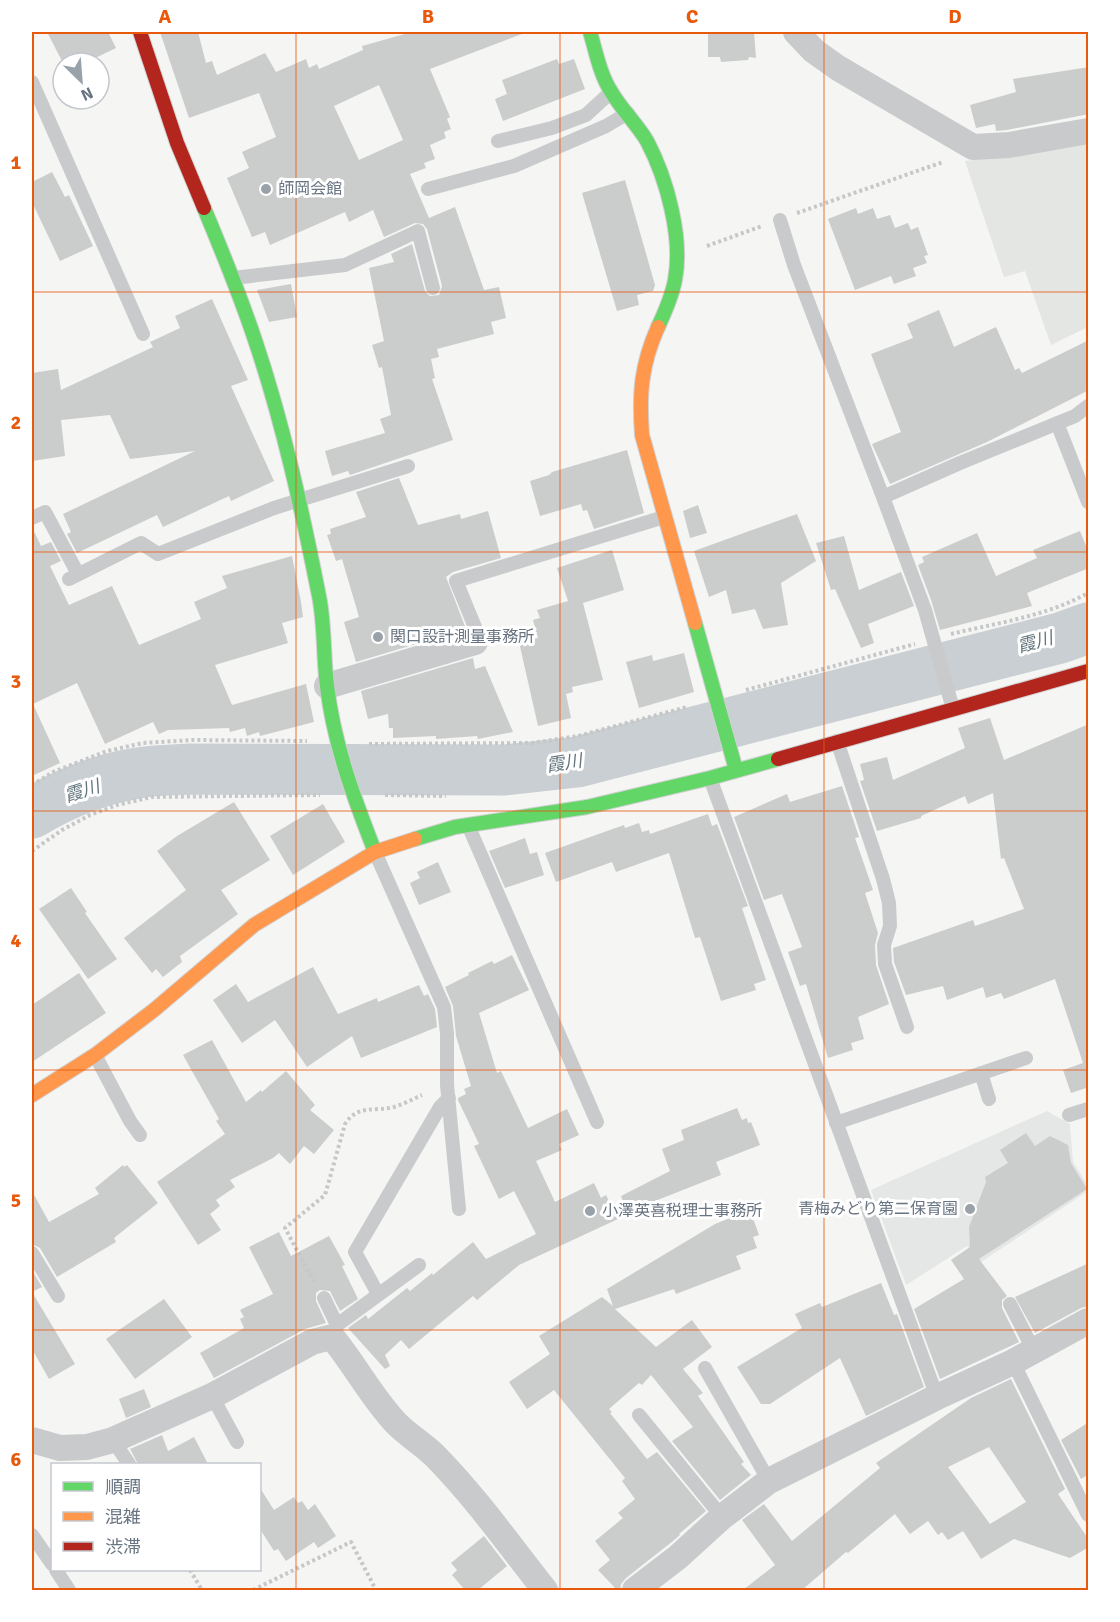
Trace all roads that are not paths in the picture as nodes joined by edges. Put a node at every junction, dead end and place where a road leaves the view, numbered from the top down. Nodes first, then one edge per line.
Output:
1 (140, 32) edge
2 (590, 32) edge
3 (796, 32) edge
4 (32, 82) edge
5 (611, 92) junction
6 (628, 113) junction
7 (1089, 131) edge
8 (498, 141) dead end
9 (428, 189) dead end
10 (780, 220) road end
11 (233, 278) junction
12 (433, 288) dead end
13 (144, 334) dead end
14 (1089, 406) edge
15 (1057, 423) junction
16 (408, 466) dead end
17 (883, 497) junction
18 (299, 501) junction
19 (1089, 502) edge
20 (664, 517) junction
21 (32, 518) edge
22 (475, 642) joint
23 (1089, 671) edge
24 (327, 686) junction
25 (953, 709) junction
26 (837, 741) junction
27 (736, 770) junction
28 (710, 778) junction
29 (468, 825) junction
30 (375, 852) junction
31 (907, 1028) dead end
32 (95, 1055) junction
33 (1026, 1058) dead end
34 (981, 1074) junction
35 (448, 1092) junction
36 (32, 1095) edge
37 (989, 1099) dead end
38 (1089, 1109) edge
39 (1069, 1115) dead end
40 (597, 1122) dead end
41 (836, 1123) junction
42 (140, 1135) dead end
43 (459, 1209) dead end
44 (32, 1253) edge
45 (419, 1265) dead end
46 (378, 1294) junction
47 (58, 1296) dead end
48 (324, 1298) road end
49 (1010, 1304) dead end
50 (1089, 1321) edge
51 (335, 1331) junction
52 (1024, 1356) junction
53 (705, 1368) dead end
54 (212, 1396) junction
55 (937, 1397) junction
56 (639, 1415) dead end
57 (32, 1440) edge
58 (113, 1440) junction
59 (237, 1442) dead end
60 (128, 1463) edge
61 (769, 1480) junction
62 (1089, 1515) edge
63 (722, 1517) junction
64 (32, 1535) edge
65 (51, 1563) edge
66 (58, 1571) edge
67 (69, 1590) edge
68 (545, 1590) edge
69 (635, 1590) edge

1 - 11 street
2 - 5 street
3 - 7 street
4 - 13 lane
5 - 6 street
5 - 8 lane
6 - 9 lane
6 - 20 street
10 - 17 lane
11 - 12 lane
11 - 18 street
14 - 15 lane
15 - 17 lane
15 - 19 lane
16 - 18 lane
17 - 25 lane
18 - 21 lane
18 - 24 street
20 - 22 lane
20 - 27 street
22 - 24 street
23 - 25 street
24 - 30 street
25 - 26 street
26 - 27 street
26 - 31 lane
27 - 28 street
28 - 29 street
28 - 41 lane
29 - 30 street
29 - 40 lane
30 - 32 street
30 - 35 lane
32 - 36 street
32 - 42 lane
33 - 34 lane
34 - 37 lane
34 - 41 lane
35 - 43 lane
35 - 46 lane
38 - 39 lane
41 - 55 lane
44 - 47 lane
45 - 46 lane
46 - 51 lane
48 - 51 lane
49 - 52 lane
50 - 52 street
51 - 54 street
51 - 68 street
52 - 55 street
52 - 62 lane
53 - 61 lane
54 - 58 street
54 - 59 lane
55 - 61 street
56 - 63 lane
57 - 58 street
58 - 60 lane
61 - 63 street
63 - 69 street
64 - 65 lane
66 - 67 lane

